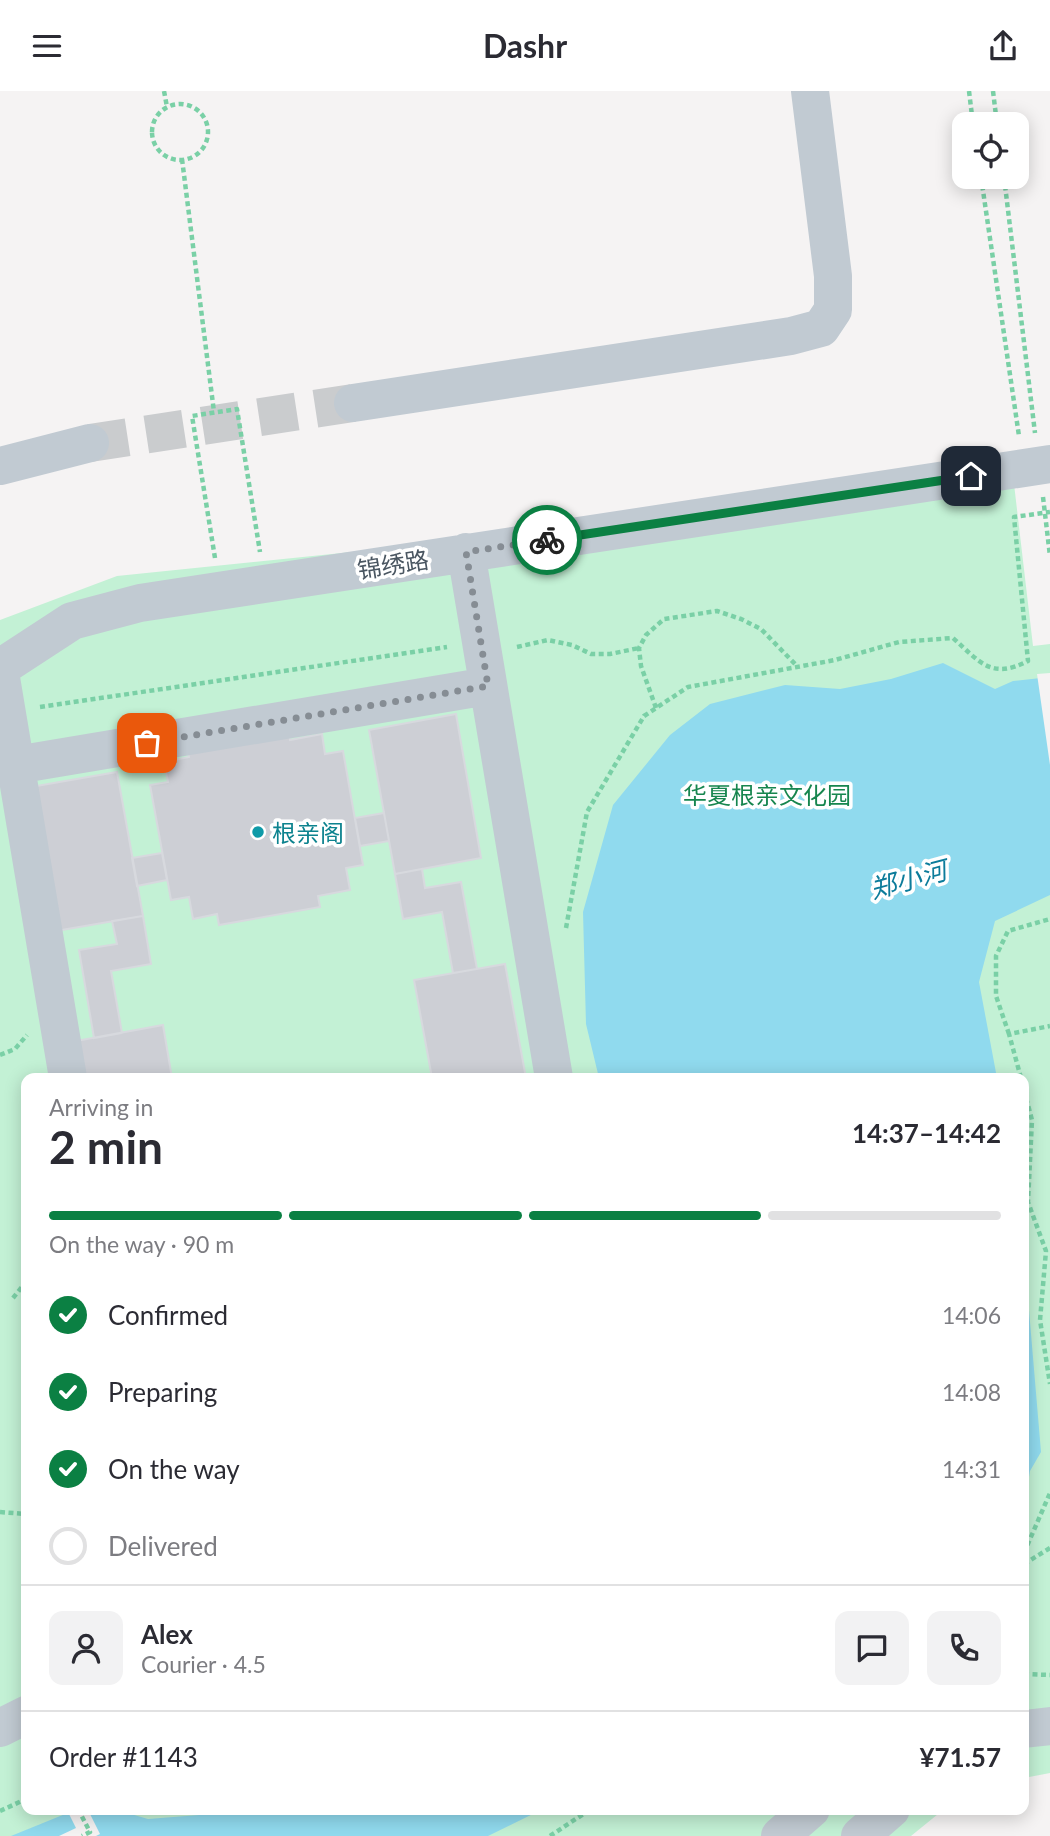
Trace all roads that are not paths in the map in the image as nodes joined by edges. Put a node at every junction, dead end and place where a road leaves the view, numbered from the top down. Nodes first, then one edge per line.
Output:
1 (810, 91) edge
2 (354, 403) tunnel mouth
3 (90, 443) tunnel mouth
4 (0, 466) edge
5 (1038, 466) edge
6 (466, 552) junction
7 (0, 670) edge
8 (488, 686) junction
9 (16, 765) junction
10 (67, 1073) edge
11 (553, 1073) edge
12 (21, 1718) edge
13 (1050, 1726) edge
14 (0, 1728) edge
15 (1029, 1728) edge
16 (804, 1815) edge
17 (884, 1815) edge
18 (780, 1836) edge
19 (860, 1836) edge

1 - 2 street
3 - 4 street
5 - 6 street, 锦绣路
6 - 7 street, 锦绣路
6 - 8 street
7 - 9 street
8 - 9 street
8 - 11 street
9 - 10 street
12 - 14 street
13 - 15 street
16 - 18 street
17 - 19 street

